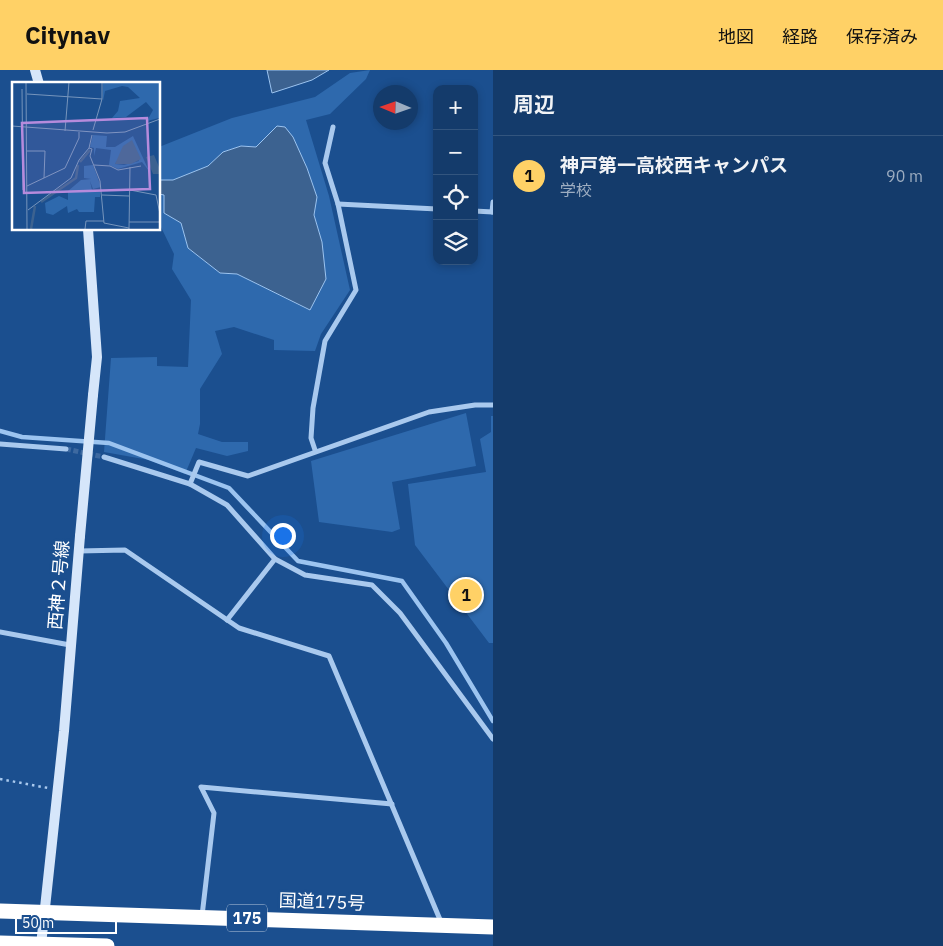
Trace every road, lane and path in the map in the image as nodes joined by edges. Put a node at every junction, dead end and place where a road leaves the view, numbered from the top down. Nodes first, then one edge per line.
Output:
1 (332, 127) dead end
2 (493, 202) edge
3 (338, 204) junction
4 (433, 209) edge
5 (478, 211) edge
6 (493, 212) edge
7 (88, 230) edge
8 (493, 405) edge
9 (0, 444) edge
10 (66, 448) tunnel mouth
11 (315, 450) junction
12 (104, 457) tunnel mouth
13 (190, 484) junction
14 (79, 551) junction
15 (275, 558) junction
16 (227, 620) junction
17 (0, 632) edge
18 (70, 645) junction
19 (493, 740) edge
20 (0, 779) edge
21 (57, 789) junction
22 (392, 804) junction
23 (0, 911) edge
24 (45, 911) junction
25 (202, 917) junction
26 (443, 925) junction
27 (493, 927) edge
28 (0, 943) edge
29 (41, 945) edge
30 (107, 946) edge

1 - 3 street
2 - 6 street
3 - 4 street
3 - 11 street
5 - 6 street
7 - 14 street, 西神２号線, bridge
8 - 11 street
9 - 10 street
11 - 13 street
12 - 13 street
13 - 15 street
14 - 16 street
14 - 18 street, 西神２号線
15 - 16 street
15 - 19 street
16 - 22 street
17 - 18 street
18 - 21 street, 西神２号線
20 - 21 path
21 - 24 street, 西神２号線
22 - 25 street
22 - 26 street
23 - 24 highway, 国道175号 / 175
24 - 25 highway, 国道175号 / 175
24 - 29 street, 西神２号線
25 - 26 highway, 国道175号 / 175
26 - 27 highway, 国道175号 / 175
28 - 29 highway
29 - 30 highway

